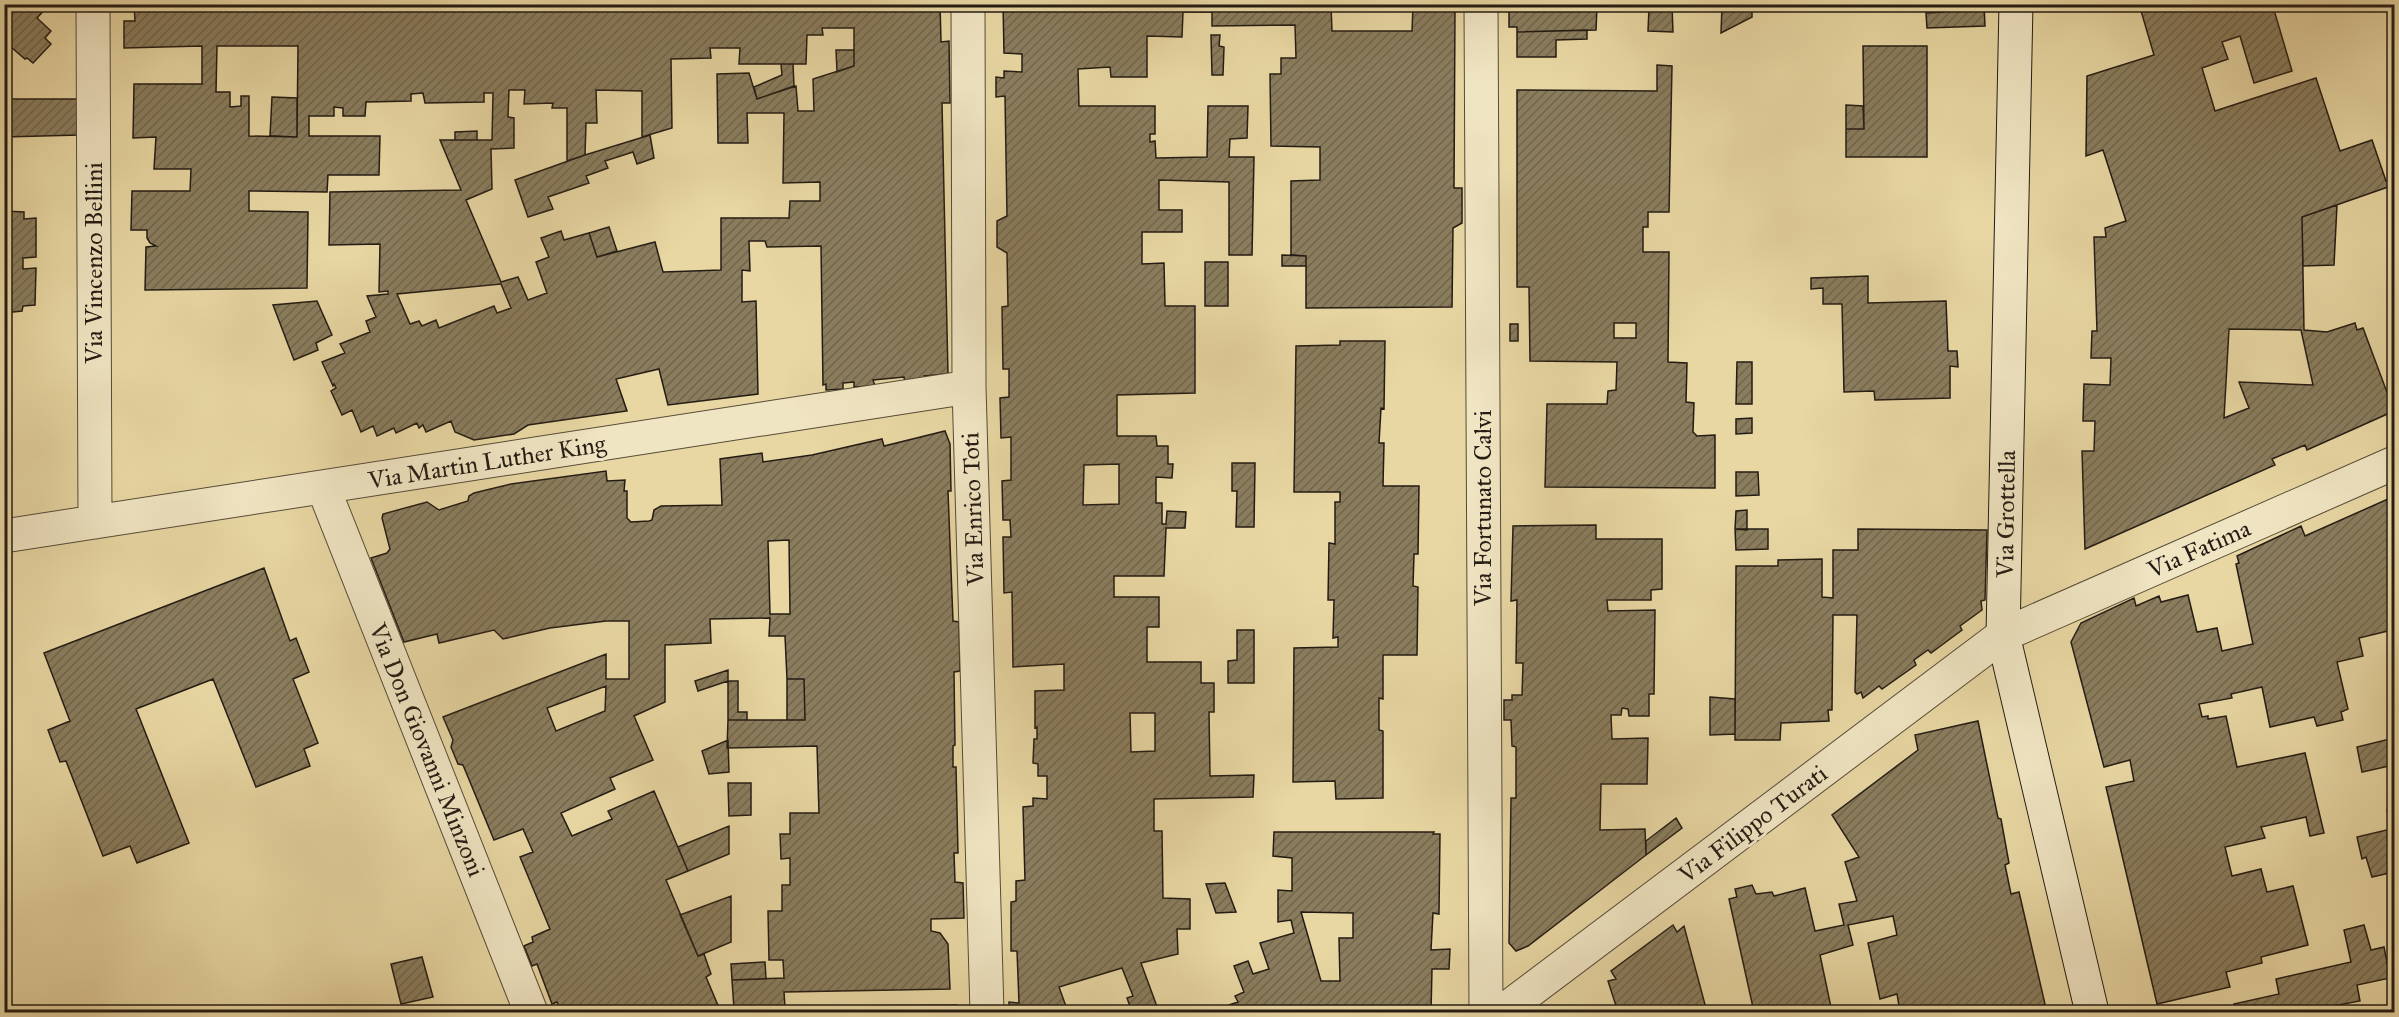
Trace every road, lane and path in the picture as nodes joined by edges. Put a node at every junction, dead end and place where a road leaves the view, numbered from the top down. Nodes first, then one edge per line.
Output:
1 (93, 4) edge
2 (968, 4) edge
3 (1481, 4) edge
4 (2016, 4) edge
5 (969, 387) junction
6 (2394, 463) edge
7 (323, 487) junction
8 (95, 522) junction
9 (4, 536) edge
10 (2003, 635) junction
11 (531, 1012) edge
12 (987, 1012) edge
13 (1486, 1012) edge
14 (1502, 1012) edge
15 (2092, 1012) edge

1 - 8 street, Via Vincenzo Bellini
2 - 5 street, Via Enrico Toti
3 - 13 street, Via Fortunato Calvi
4 - 10 street, Via Grottella
5 - 7 street, Via Martin Luther King
5 - 12 street, Via Enrico Toti
6 - 10 street, Via Fatima
7 - 8 street, Via Martin Luther King
7 - 11 street, Via Don Giovanni Minzoni
8 - 9 street, Via Martin Luther King
10 - 14 street, Via Filippo Turati
10 - 15 street, Via Grottella

